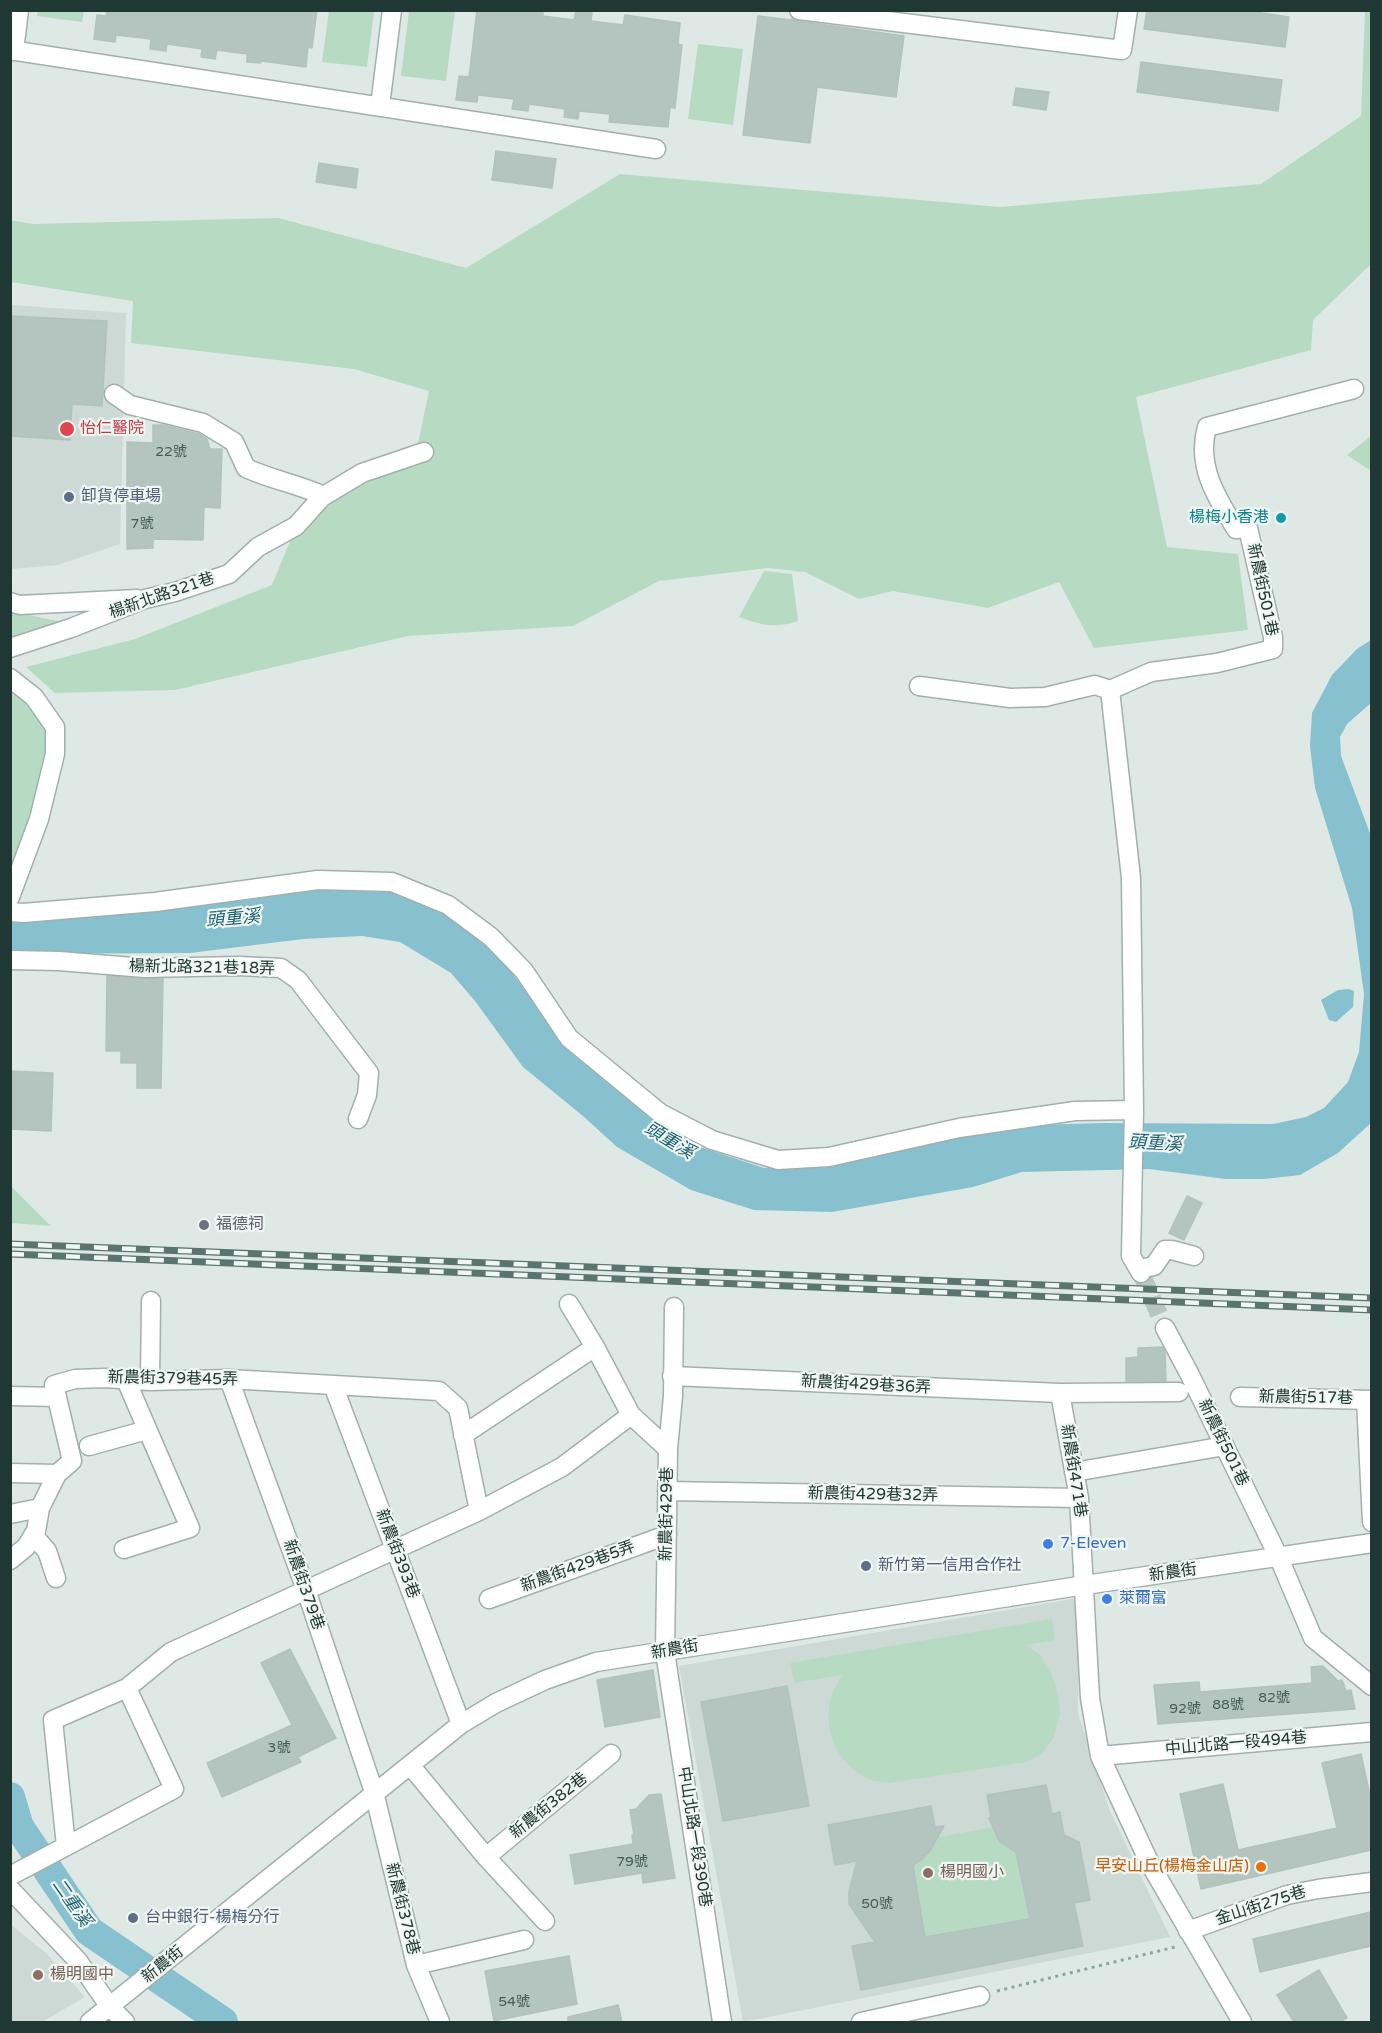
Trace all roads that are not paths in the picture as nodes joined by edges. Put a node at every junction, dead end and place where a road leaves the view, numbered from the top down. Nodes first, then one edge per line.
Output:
1 (19, 10) edge
2 (392, 10) edge
3 (799, 10) edge
4 (1128, 10) edge
5 (12, 50) edge
6 (380, 106) junction
7 (656, 149) dead end
8 (1354, 390) dead end
9 (114, 394) dead end
10 (424, 452) dead end
11 (324, 496) junction
12 (146, 599) junction
13 (10, 602) edge
14 (10, 648) edge
15 (10, 678) edge
16 (919, 686) dead end
17 (1110, 690) junction
18 (10, 897) edge
19 (10, 912) edge
20 (10, 960) edge
21 (1134, 1116) junction
22 (358, 1119) dead end
23 (1194, 1256) dead end
24 (150, 1301) dead end
25 (569, 1304) dead end
26 (674, 1307) dead end
27 (1165, 1328) tunnel mouth
28 (595, 1347) junction
29 (672, 1376) junction
30 (229, 1379) junction
31 (126, 1380) junction
32 (150, 1381) junction
33 (333, 1385) junction
34 (1179, 1392) dead end
35 (1060, 1393) junction
36 (10, 1396) edge
37 (57, 1397) junction
38 (1240, 1397) dead end
39 (1369, 1400) edge
40 (632, 1415) junction
41 (147, 1430) junction
42 (464, 1435) junction
43 (89, 1446) dead end
44 (1225, 1446) junction
45 (668, 1449) junction
46 (1074, 1472) junction
47 (10, 1473) edge
48 (57, 1474) junction
49 (668, 1491) junction
50 (1079, 1498) junction
51 (40, 1508) junction
52 (479, 1511) junction
53 (10, 1515) edge
54 (1371, 1521) edge
55 (33, 1535) junction
56 (667, 1535) junction
57 (1371, 1543) edge
58 (124, 1549) dead end
59 (395, 1549) junction
60 (1279, 1558) junction
61 (10, 1560) edge
62 (56, 1578) dead end
63 (1085, 1585) junction
64 (306, 1590) junction
65 (489, 1599) dead end
66 (665, 1652) junction
67 (1371, 1686) edge
68 (127, 1689) junction
69 (461, 1724) junction
70 (1371, 1732) edge
71 (611, 1754) dead end
72 (1100, 1756) junction
73 (410, 1766) junction
74 (374, 1792) junction
75 (66, 1846) junction
76 (486, 1857) junction
77 (10, 1876) edge
78 (1371, 1882) edge
79 (10, 1889) edge
80 (545, 1920) dead end
81 (1191, 1936) junction
82 (524, 1940) dead end
83 (416, 1965) junction
84 (980, 1996) road end
85 (111, 2007) junction
86 (90, 2022) edge
87 (125, 2022) edge
88 (440, 2022) edge
89 (722, 2022) edge
90 (861, 2022) edge
91 (1242, 2022) edge

1 - 5 street
2 - 6 street
3 - 4 street
5 - 6 street
6 - 7 street
8 - 17 street, 新農街501巷
9 - 11 street
10 - 11 street, 楊新北路321巷
11 - 12 street, 楊新北路321巷
12 - 13 street
12 - 14 street, 楊新北路321巷
15 - 18 street
16 - 17 street, 新農街501巷
17 - 21 street
19 - 21 street
20 - 22 street, 楊新北路321巷18弄
21 - 23 street
24 - 32 street
25 - 28 street
26 - 29 street, 新農街429巷
27 - 44 street, 新農街501巷
28 - 40 street
28 - 42 street
29 - 35 street, 新農街429巷36弄
29 - 45 street, 新農街429巷
30 - 32 street, 新農街379巷45弄
30 - 33 street, 新農街379巷45弄
30 - 64 street, 新農街379巷
31 - 32 street, 新農街379巷45弄
31 - 37 street, 新農街379巷45弄
31 - 41 street
33 - 42 street, 新農街379巷45弄
33 - 59 street, 新農街393巷
34 - 35 street, 新農街429巷36弄
35 - 46 street, 新農街471巷
36 - 37 street
37 - 48 street
38 - 39 street, 新農街517巷
39 - 54 street
40 - 45 street
40 - 52 street
41 - 43 street
41 - 58 street
42 - 52 street, 新農街379巷45弄
44 - 46 street
44 - 60 street, 新農街501巷
45 - 49 street, 新農街429巷
46 - 50 street, 新農街471巷
47 - 48 street
48 - 51 street
49 - 50 street, 新農街429巷32弄
49 - 56 street, 新農街429巷
50 - 63 street, 新農街471巷
51 - 53 street
51 - 55 street
52 - 59 street
55 - 61 street
55 - 62 street
56 - 65 street, 新農街429巷5弄
56 - 66 street, 新農街429巷
57 - 60 street, 新農街
59 - 64 street
59 - 69 street, 新農街393巷
60 - 63 street, 新農街
60 - 67 street, 新農街501巷
63 - 66 street, 新農街
63 - 72 street
64 - 68 street
64 - 74 street, 新農街379巷
66 - 69 street, 新農街
66 - 89 street, 中山北路一段390巷
68 - 75 street
68 - 75 street
69 - 73 street, 新農街
70 - 72 street, 中山北路一段494巷
71 - 76 street, 新農街382巷
72 - 81 street
73 - 74 street, 新農街
73 - 76 street
74 - 83 street, 新農街378巷
74 - 85 street, 新農街
75 - 77 street
76 - 80 street
78 - 81 street, 金山街275巷
79 - 85 street
81 - 91 street
82 - 83 street
83 - 88 street, 新農街378巷
84 - 90 street
85 - 86 street, 新農街
85 - 87 street

